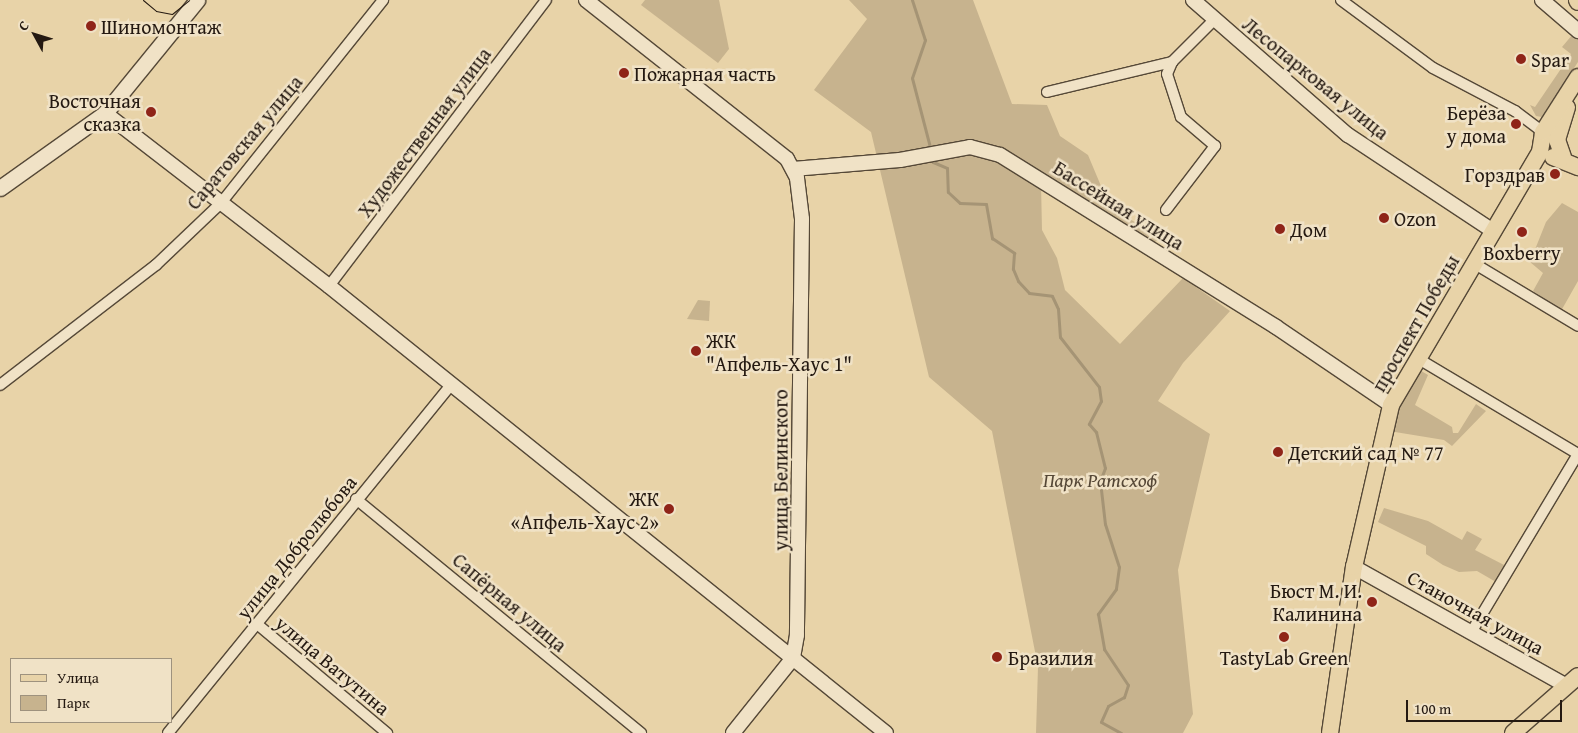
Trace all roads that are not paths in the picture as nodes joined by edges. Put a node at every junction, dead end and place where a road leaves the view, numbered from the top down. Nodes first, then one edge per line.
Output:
1 (197, 0) edge
2 (383, 0) edge
3 (546, 0) edge
4 (586, 0) edge
5 (1193, 0) edge
6 (1341, 0) edge
7 (1542, 0) edge
8 (1214, 20) junction
9 (1578, 31) edge
10 (1172, 62) junction
11 (1578, 77) edge
12 (1578, 90) edge
13 (1047, 92) dead end
14 (105, 113) junction
15 (1543, 132) junction
16 (1563, 157) junction
17 (790, 164) junction
18 (1578, 167) edge
19 (1530, 170) junction
20 (0, 188) edge
21 (221, 203) junction
22 (1166, 210) dead end
23 (1493, 231) junction
24 (1475, 264) junction
25 (329, 286) junction
26 (1578, 326) edge
27 (1416, 358) junction
28 (452, 384) junction
29 (0, 385) edge
30 (1391, 405) junction
31 (1578, 454) edge
32 (356, 499) junction
33 (1354, 567) junction
34 (256, 624) junction
35 (1472, 631) junction
36 (793, 658) junction
37 (1574, 685) edge
38 (173, 731) edge
39 (387, 733) edge
40 (641, 733) edge
41 (733, 733) edge
42 (886, 733) edge
43 (1330, 733) edge
44 (1512, 733) edge

1 - 14 main road
2 - 21 street, Саратовская улица
3 - 25 street, Художественная улица
4 - 17 street
5 - 8 street, Лесопарковая улица
6 - 15 street
7 - 9 street
8 - 10 street
8 - 23 street, Лесопарковая улица
10 - 13 street
10 - 22 street
11 - 15 main road, проспект Победы
12 - 16 main road
14 - 20 main road
14 - 21 street
15 - 19 main road, проспект Победы
16 - 18 main road
16 - 19 main road
17 - 30 street, Бассейная улица
17 - 36 street, улица Белинского
19 - 23 main road, проспект Победы
21 - 25 street
21 - 29 street, Саратовская улица
23 - 24 main road, проспект Победы
24 - 26 street
24 - 27 main road, проспект Победы
25 - 28 street
27 - 30 main road, проспект Победы
27 - 31 street
28 - 32 street, улица Добролюбова
28 - 36 street
30 - 33 main road, проспект Победы
31 - 35 street
32 - 34 street, улица Добролюбова
32 - 40 street, Сапёрная улица
33 - 35 street, Станочная улица
33 - 43 main road, проспект Победы
34 - 38 street, улица Добролюбова
34 - 39 street, улица Ватутина
35 - 37 street, Станочная улица
36 - 41 street
36 - 42 street
37 - 44 main road

